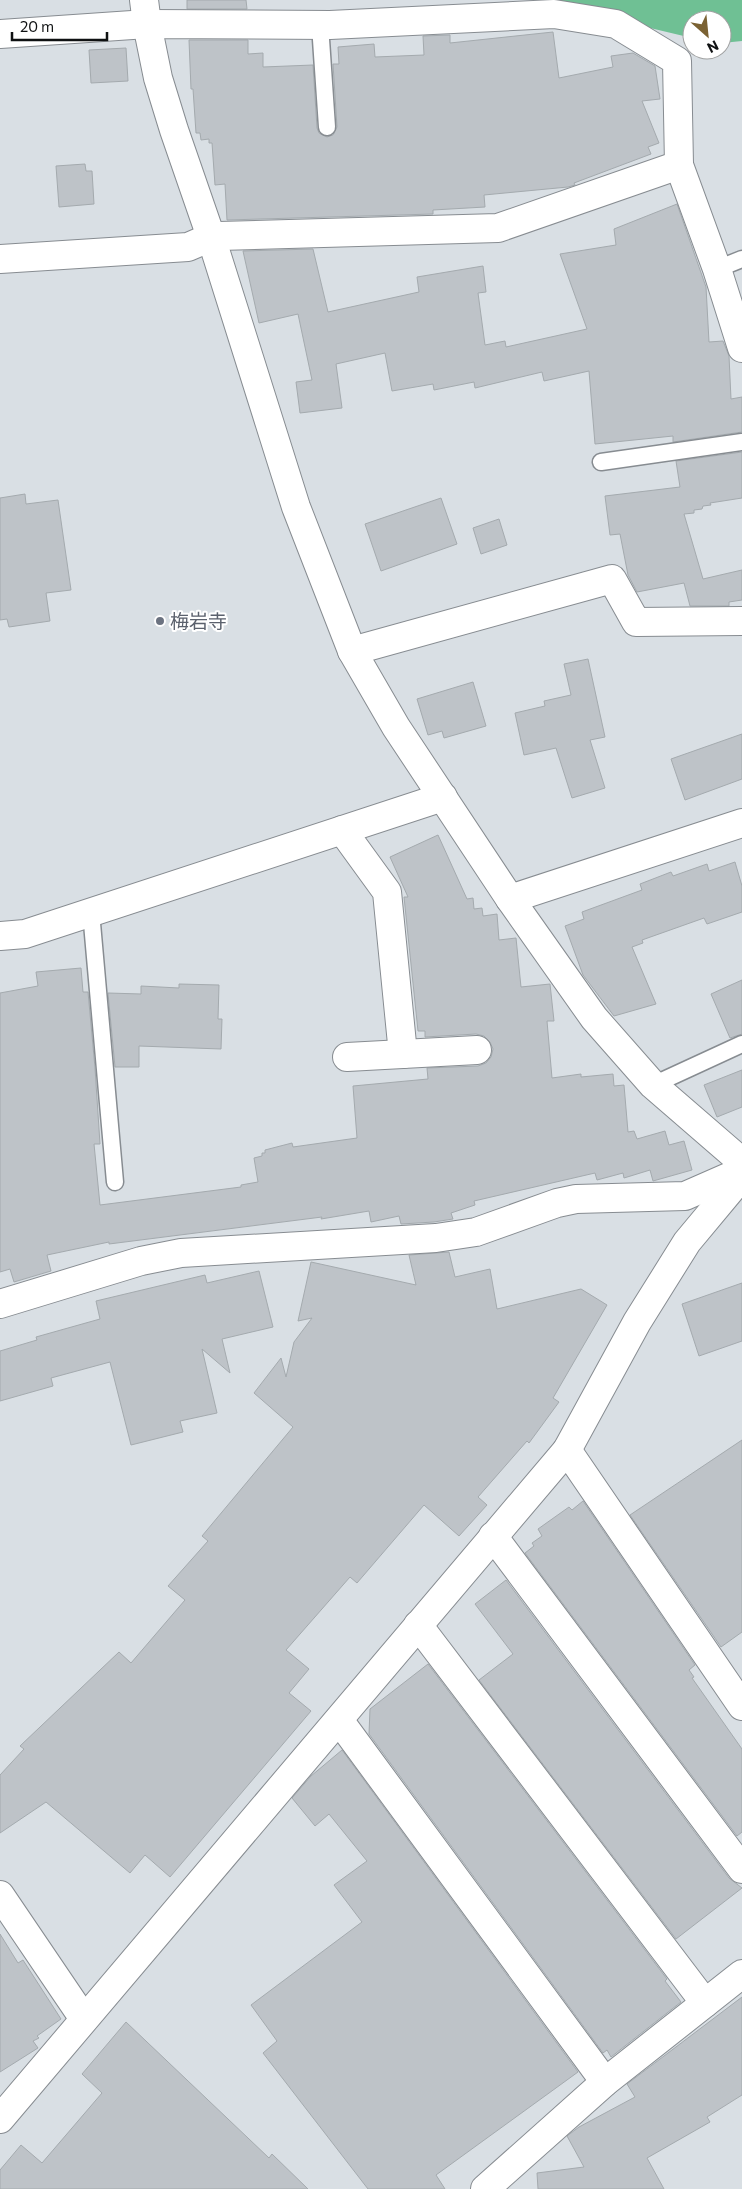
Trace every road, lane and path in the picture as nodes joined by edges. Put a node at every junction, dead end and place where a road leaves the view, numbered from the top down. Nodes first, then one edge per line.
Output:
1 (146, 12) edge
2 (320, 25) junction
3 (0, 34) edge
4 (328, 127) dead end
5 (679, 165) junction
6 (211, 237) junction
7 (0, 259) edge
8 (742, 259) edge
9 (717, 269) junction
10 (742, 348) edge
11 (742, 442) edge
12 (601, 462) dead end
13 (742, 621) edge
14 (352, 651) junction
15 (443, 797) junction
16 (742, 823) edge
17 (342, 830) junction
18 (510, 899) junction
19 (91, 912) junction
20 (0, 936) edge
21 (742, 1044) edge
22 (476, 1050) dead end
23 (403, 1054) junction
24 (347, 1057) dead end
25 (653, 1086) junction
26 (742, 1162) edge
27 (742, 1171) edge
28 (742, 1176) edge
29 (115, 1182) dead end
30 (0, 1304) edge
31 (567, 1450) junction
32 (493, 1536) junction
33 (418, 1625) junction
34 (742, 1706) edge
35 (339, 1720) junction
36 (742, 1869) edge
37 (0, 1895) edge
38 (742, 1974) edge
39 (705, 2003) junction
40 (84, 2019) junction
41 (604, 2082) junction
42 (0, 2119) edge
43 (485, 2189) edge

1 - 2 street
1 - 3 street
1 - 6 street
2 - 4 lane
2 - 5 street
5 - 6 street
5 - 9 street
6 - 7 street
6 - 14 street
8 - 9 lane
9 - 10 street
11 - 12 lane
13 - 14 street
14 - 15 street
15 - 17 street
15 - 18 street
16 - 18 street
17 - 19 street
17 - 23 street
18 - 25 street
19 - 20 street
19 - 29 lane
21 - 25 lane
22 - 23 street
23 - 24 street
25 - 26 street
27 - 30 street
28 - 31 street
31 - 32 street
31 - 34 street
32 - 33 street
32 - 36 street
33 - 35 street
33 - 39 street
35 - 40 street
35 - 41 street
37 - 40 street
38 - 39 street
39 - 41 street
40 - 42 street
41 - 43 street

